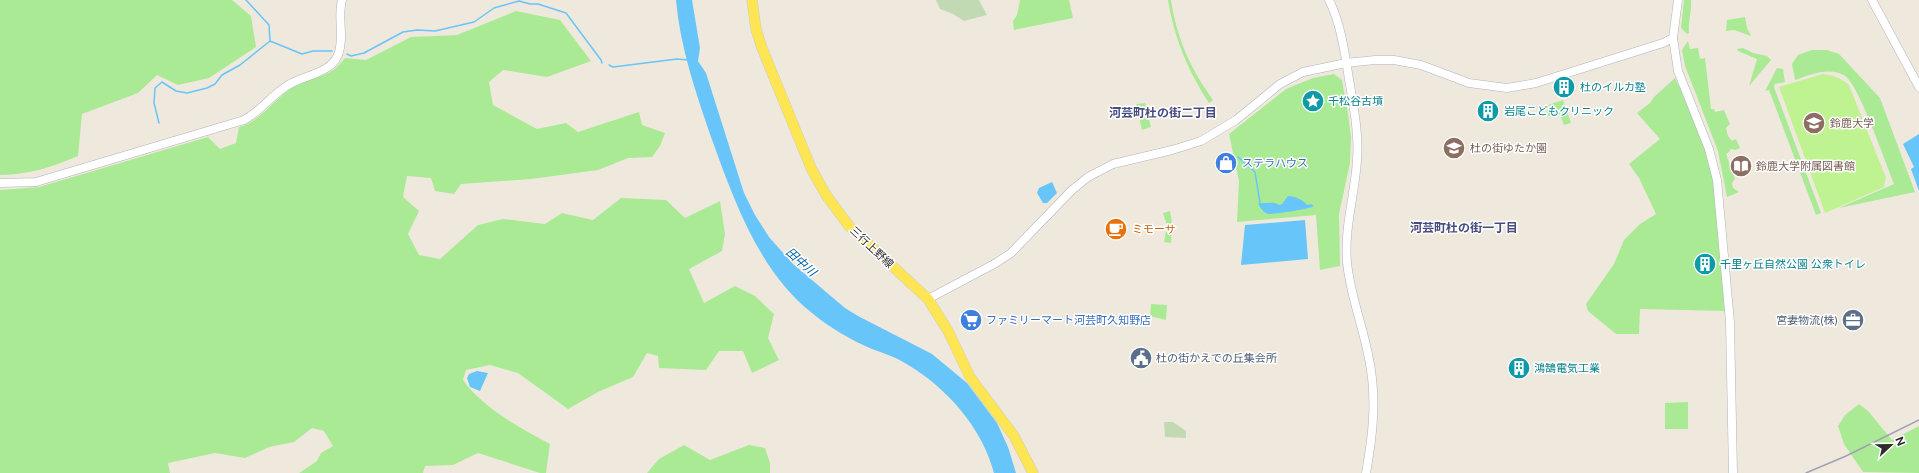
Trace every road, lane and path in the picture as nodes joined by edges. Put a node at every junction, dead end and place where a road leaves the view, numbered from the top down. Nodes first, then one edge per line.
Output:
1 (342, 0) edge
2 (752, 0) edge
3 (1329, 0) edge
4 (1678, 0) edge
5 (1872, 0) edge
6 (1673, 38) junction
7 (1346, 63) junction
8 (1919, 87) edge
9 (0, 183) edge
10 (928, 299) junction
11 (1033, 473) edge
12 (1366, 473) edge
13 (1733, 473) edge

1 - 9 street
2 - 10 main road, 三行上野線
3 - 7 street
4 - 6 street
5 - 8 street
6 - 7 street
6 - 13 street
7 - 10 street
7 - 12 street
10 - 11 main road, 三行上野線

